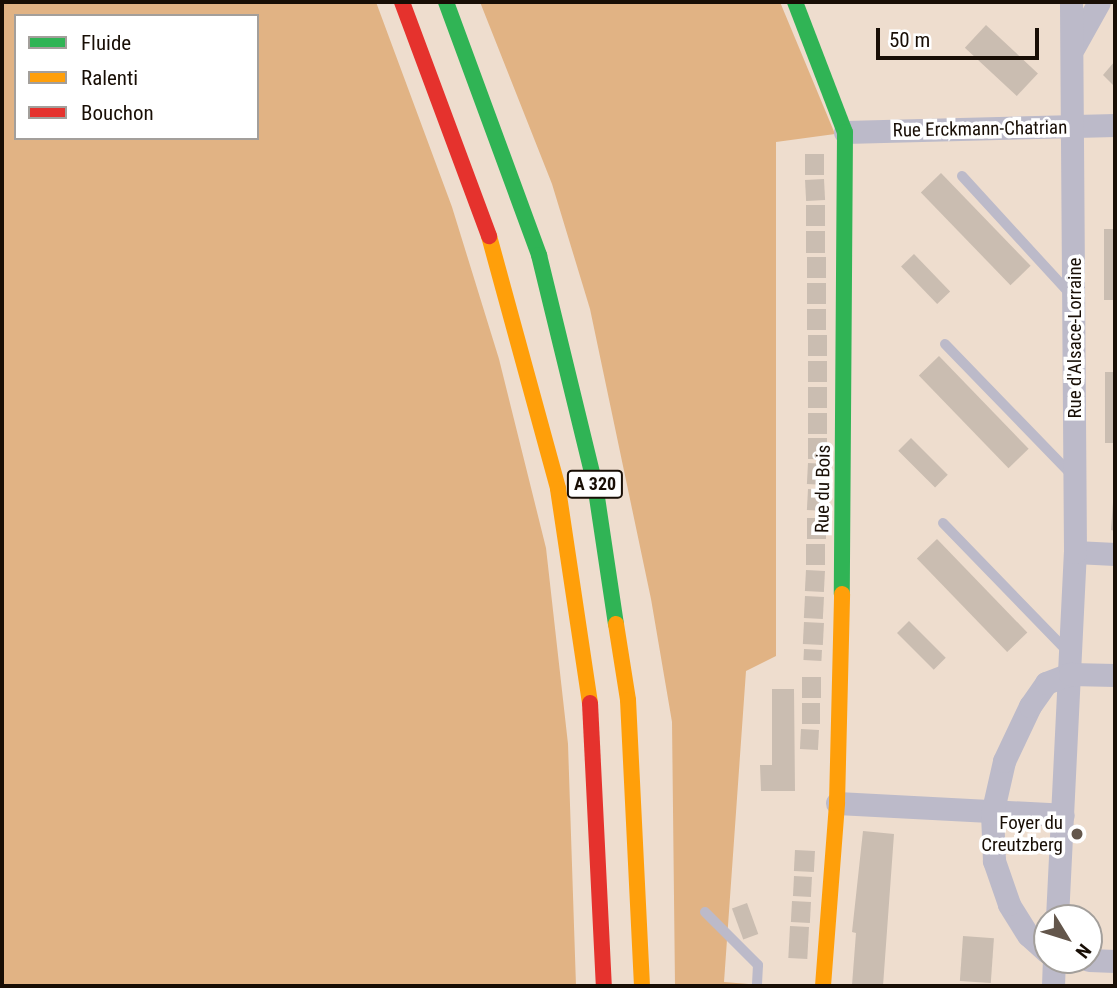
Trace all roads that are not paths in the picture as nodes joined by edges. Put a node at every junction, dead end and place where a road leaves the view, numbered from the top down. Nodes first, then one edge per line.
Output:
1 (402, 2) edge
2 (446, 2) edge
3 (794, 2) edge
4 (1071, 2) edge
5 (1099, 2) edge
6 (1074, 47) junction
7 (1115, 125) edge
8 (1074, 127) junction
9 (845, 132) junction
10 (962, 176) dead end
11 (1074, 298) junction
12 (945, 344) dead end
13 (1075, 478) junction
14 (943, 523) dead end
15 (1076, 552) junction
16 (1115, 554) edge
17 (1071, 665) junction
18 (1115, 675) edge
19 (837, 803) junction
20 (992, 814) junction
21 (1063, 815) junction
22 (1058, 904) edge
23 (705, 912) dead end
24 (1033, 939) edge
25 (604, 986) edge
26 (642, 986) edge
27 (757, 986) edge
28 (823, 986) edge

1 - 25 main road, A 320
2 - 26 main road, A 320
3 - 9 main road, Rue du Bois
4 - 6 street, Rue d'Alsace-Lorraine
5 - 6 street
6 - 8 street, Rue d'Alsace-Lorraine
7 - 8 street, Rue Erckmann-Chatrian
8 - 9 street, Rue Erckmann-Chatrian
8 - 11 street, Rue d'Alsace-Lorraine
9 - 19 main road, Rue du Bois
10 - 11 lane
11 - 13 street, Rue d'Alsace-Lorraine
12 - 13 lane
13 - 15 street, Rue d'Alsace-Lorraine
14 - 17 lane
15 - 16 street
15 - 17 street, Rue d'Alsace-Lorraine
17 - 18 street
17 - 20 street
17 - 21 street, Rue d'Alsace-Lorraine
19 - 20 street
19 - 28 main road, Rue du Bois
20 - 21 street
20 - 24 street
21 - 22 street, Rue d'Alsace-Lorraine
23 - 27 lane

